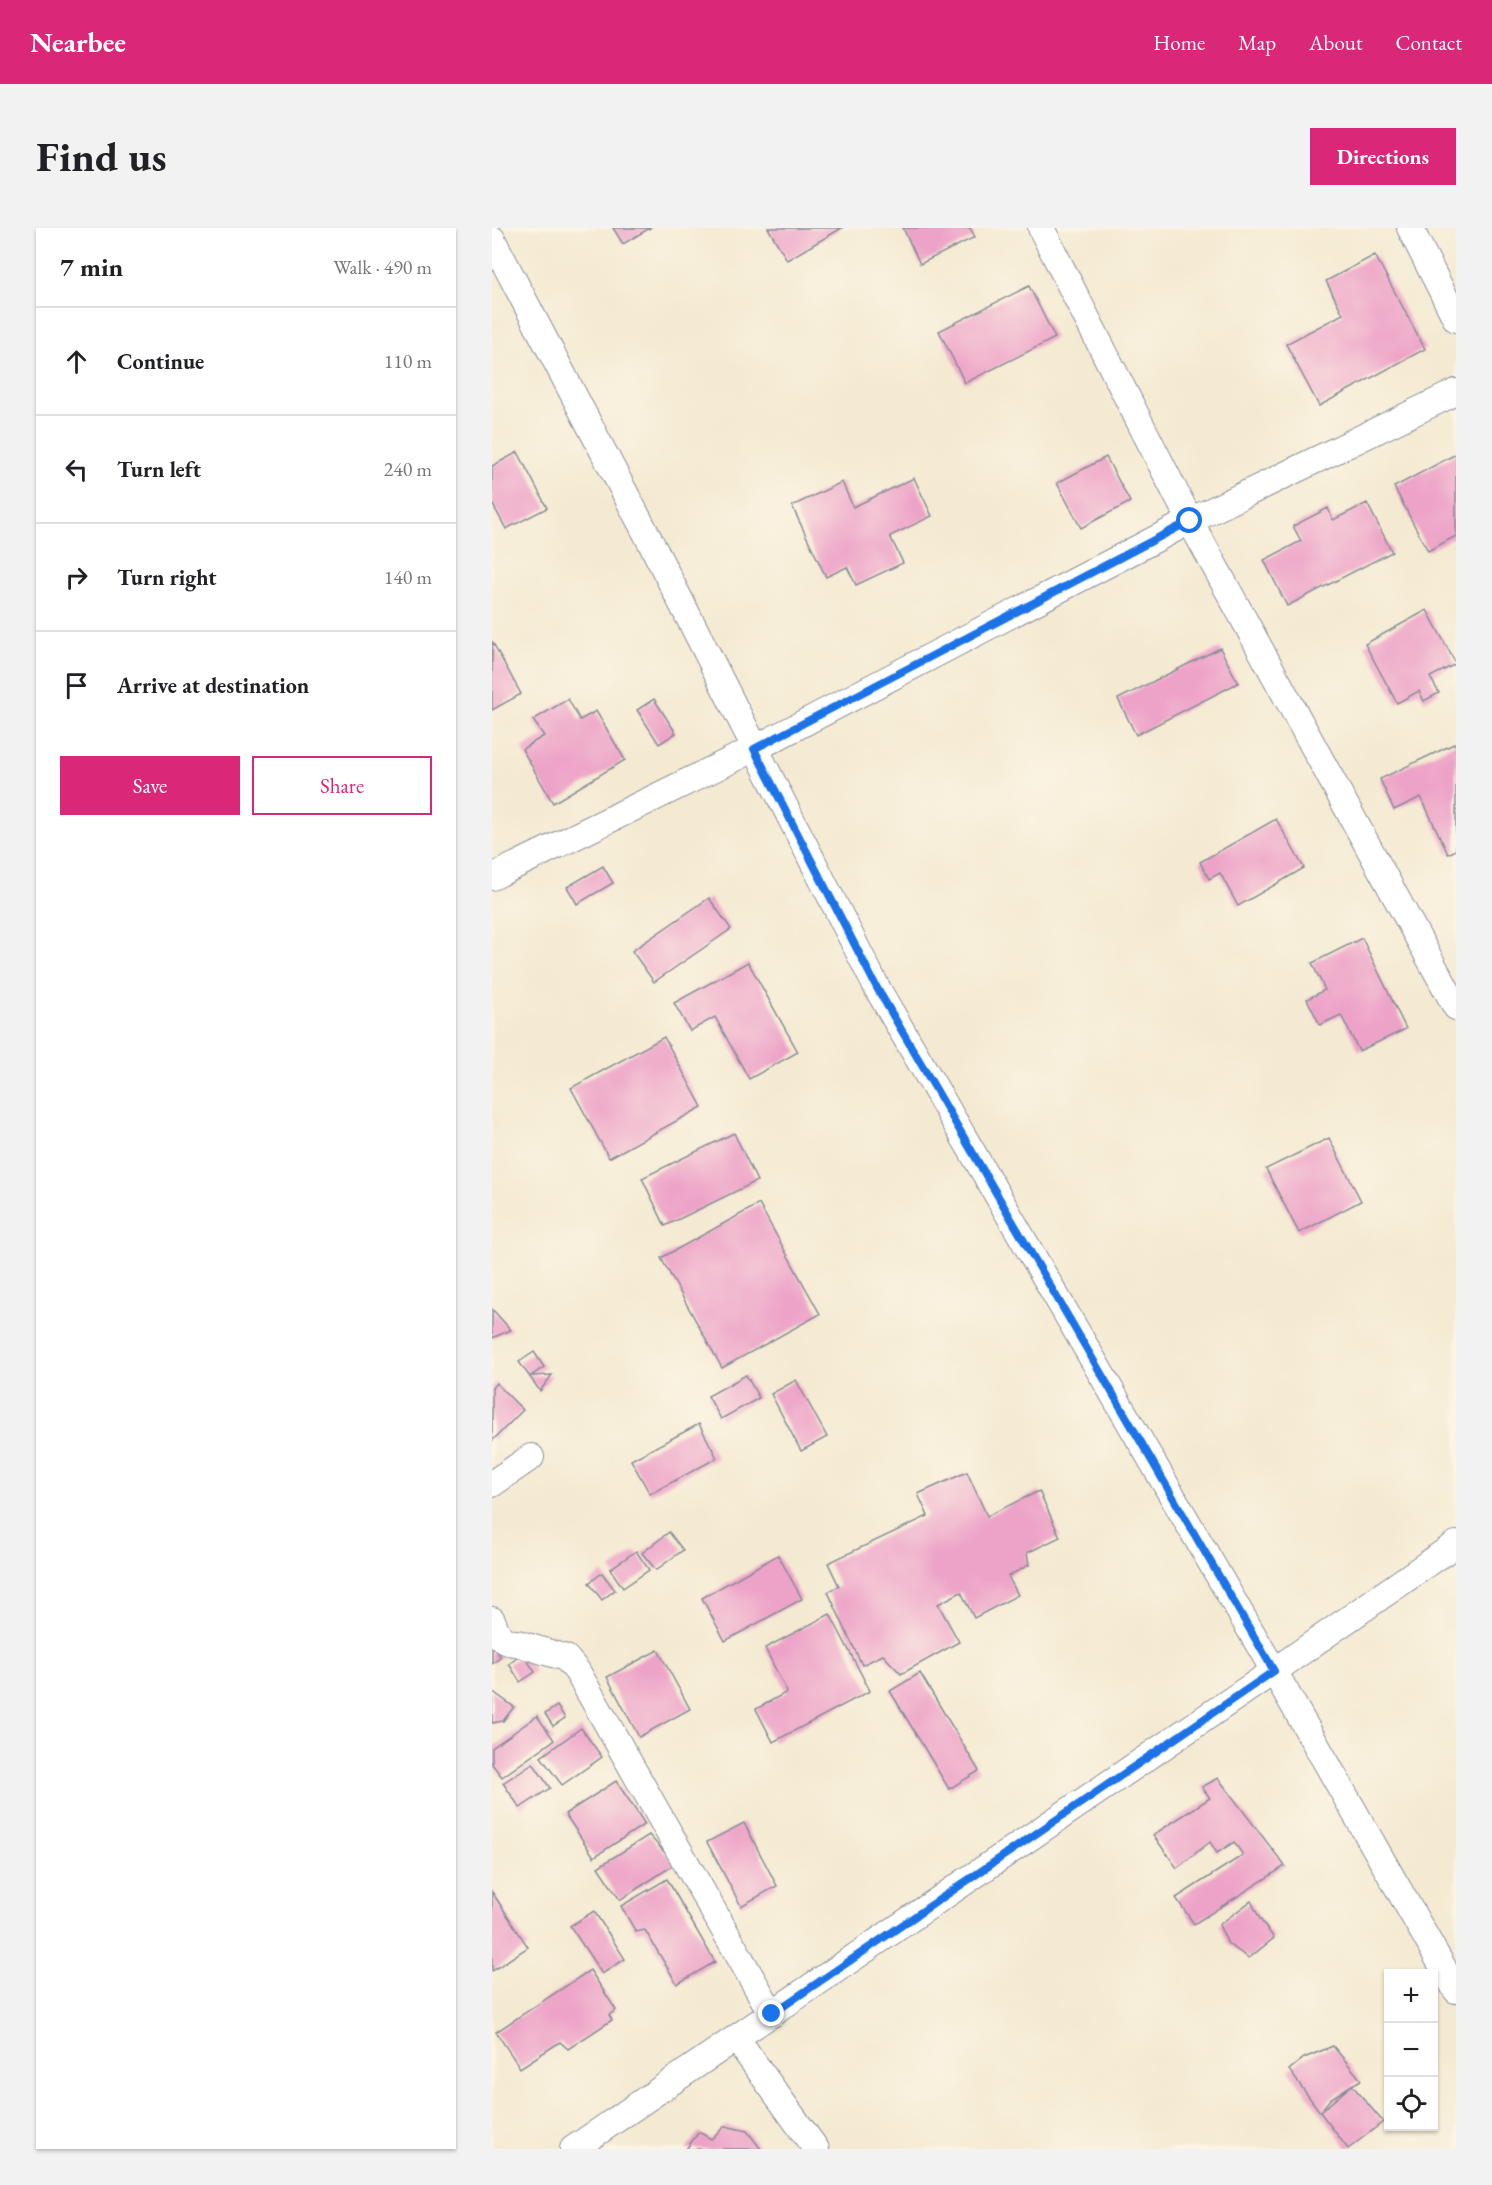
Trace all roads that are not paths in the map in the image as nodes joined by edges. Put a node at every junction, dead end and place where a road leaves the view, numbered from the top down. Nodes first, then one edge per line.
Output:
1 (1041, 228) edge
2 (1410, 228) edge
3 (492, 239) edge
4 (1456, 319) edge
5 (1456, 392) edge
6 (1190, 521) junction
7 (754, 749) junction
8 (492, 877) edge
9 (1456, 1007) edge
10 (531, 1457) dead end
11 (492, 1484) edge
12 (1456, 1544) edge
13 (492, 1620) edge
14 (1274, 1671) junction
15 (1456, 1990) edge
16 (772, 2014) junction
17 (736, 2038) junction
18 (573, 2149) edge
19 (816, 2149) edge

1 - 6 street
2 - 4 street
3 - 7 street
5 - 6 street
6 - 7 street
6 - 9 street
7 - 8 street
7 - 14 street
10 - 11 street
12 - 14 street
13 - 16 street
14 - 15 street
14 - 16 street
16 - 17 street
17 - 18 street
17 - 19 street

